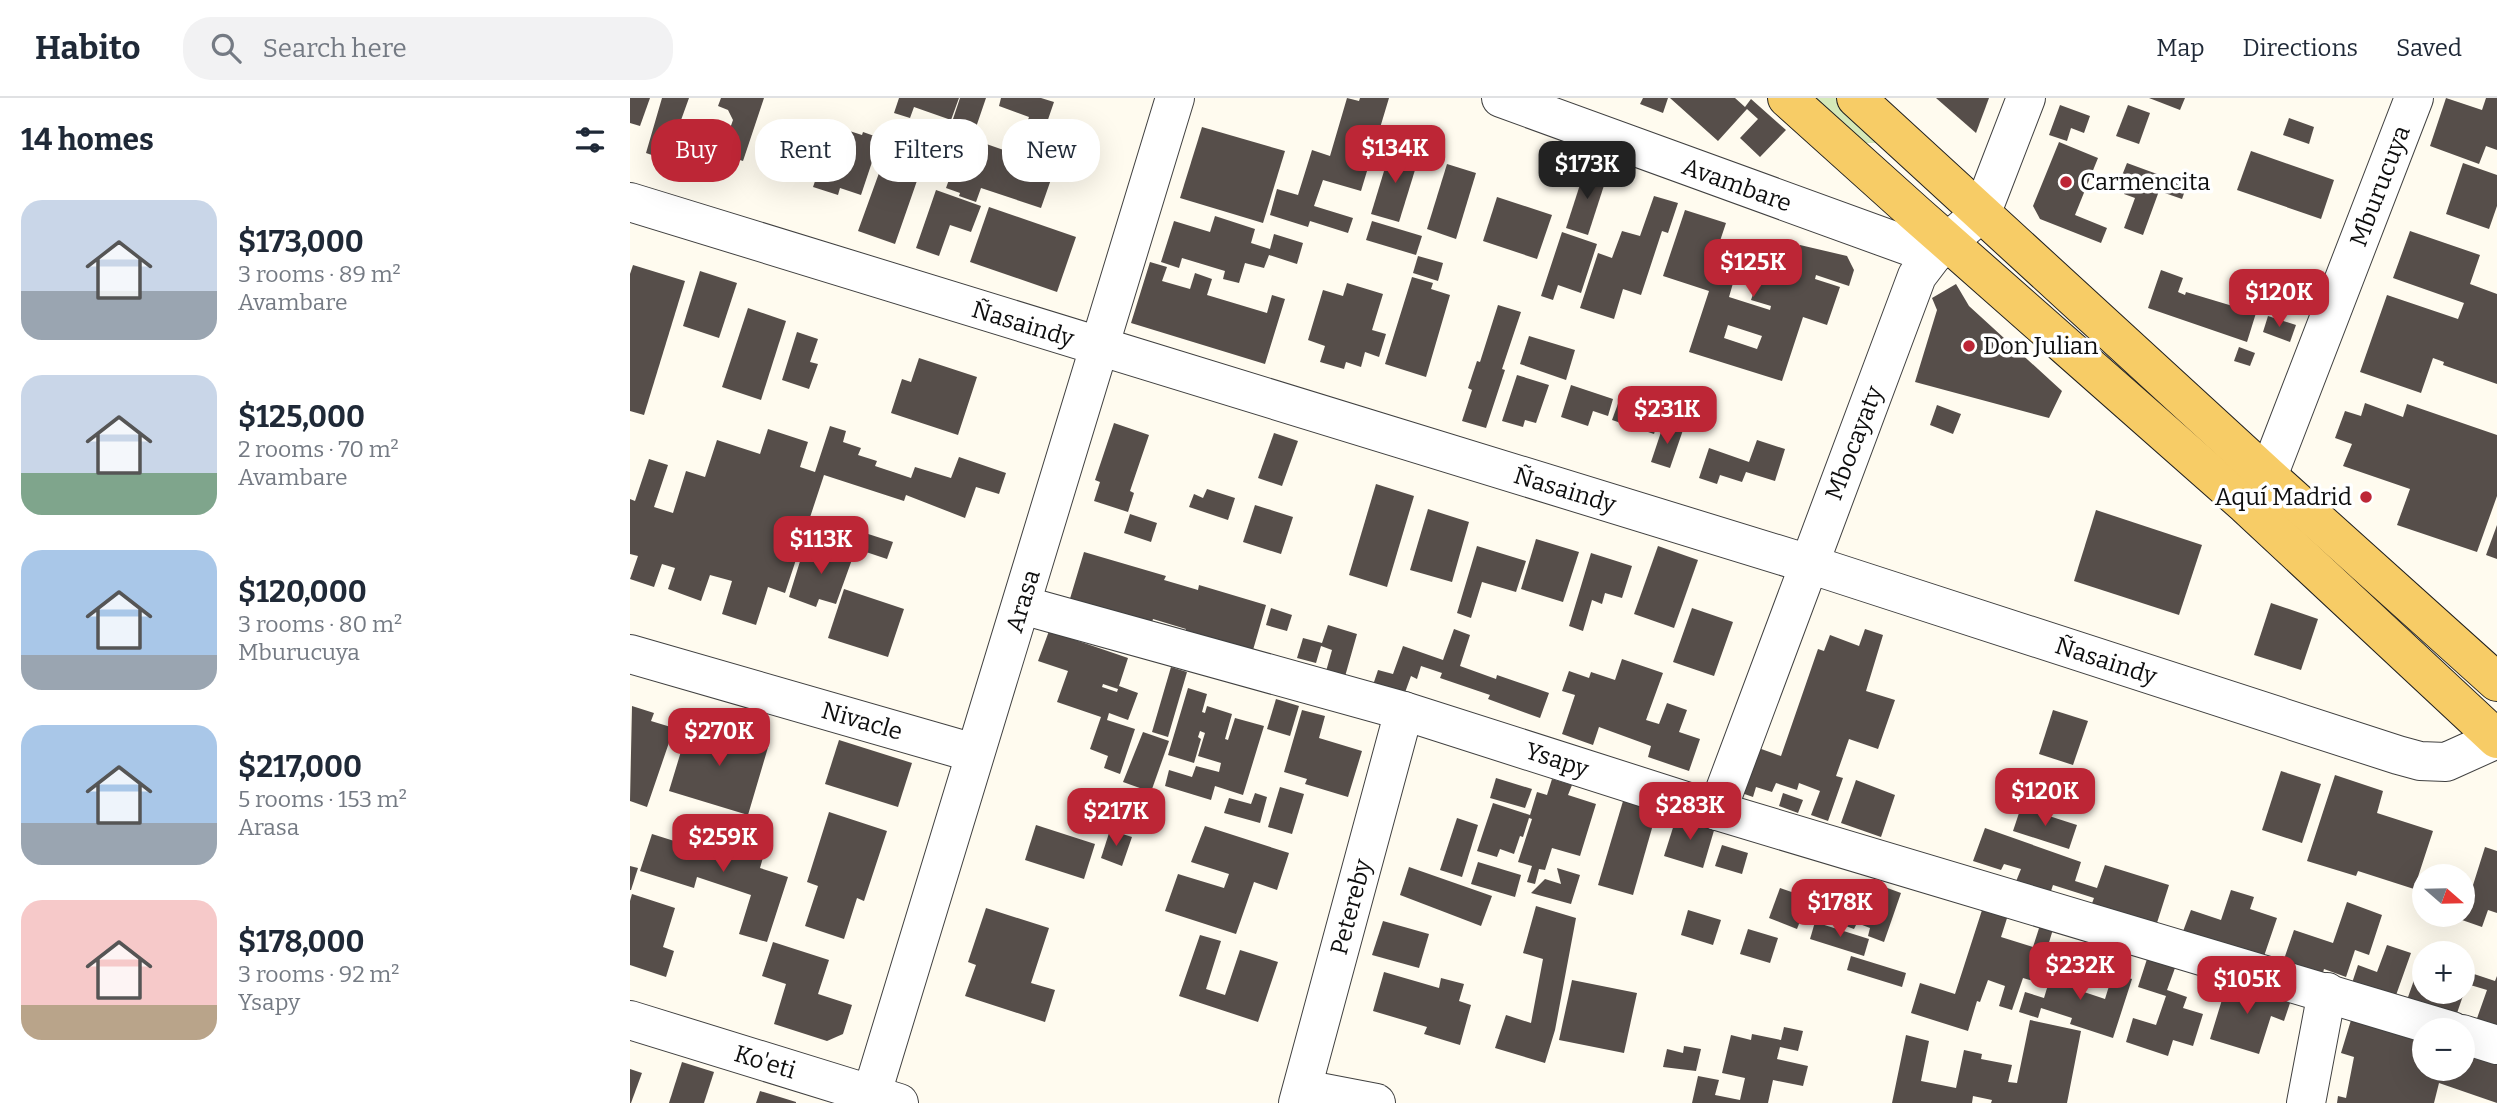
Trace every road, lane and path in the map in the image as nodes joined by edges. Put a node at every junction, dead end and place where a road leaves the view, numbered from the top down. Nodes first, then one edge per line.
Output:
1 (1175, 98) edge
2 (1501, 98) edge
3 (1787, 98) edge
4 (1856, 98) edge
5 (2026, 98) edge
6 (2414, 98) edge
7 (630, 202) edge
8 (1982, 212) junction
9 (1941, 248) junction
10 (1099, 348) junction
11 (2257, 490) junction
12 (1809, 565) junction
13 (1022, 605) junction
14 (630, 654) edge
15 (2497, 682) edge
16 (1404, 711) junction
17 (2497, 739) edge
18 (974, 753) junction
19 (1717, 811) junction
20 (2327, 992) junction
21 (2412, 1019) edge
22 (630, 1020) edge
23 (2475, 1038) edge
24 (2497, 1045) edge
25 (1301, 1096) edge
26 (880, 1100) edge
27 (1376, 1103) edge
28 (2306, 1103) edge

1 - 10 street, Arasa
2 - 9 street, Avambare
3 - 9 main road
4 - 8 main road
5 - 8 street, Mbocayaty
6 - 11 street, Mburucuya
7 - 10 street, Ñasaindy
8 - 9 street, Mbocayaty
8 - 11 main road
9 - 11 main road
9 - 12 street, Mbocayaty
10 - 12 street, Ñasaindy
10 - 13 street, Arasa
11 - 15 main road
11 - 17 main road
12 - 17 street, Ñasaindy
12 - 19 street, Mbocayaty
13 - 16 street, Ysapy
13 - 18 street, Arasa
14 - 18 street, Nivacle
16 - 19 street, Ysapy
16 - 25 street, Petereby
18 - 26 street, Arasa
19 - 20 street, Ysapy
20 - 21 street, Ysapy
20 - 28 street
22 - 26 street, Ko'eti
23 - 24 street
25 - 27 street

